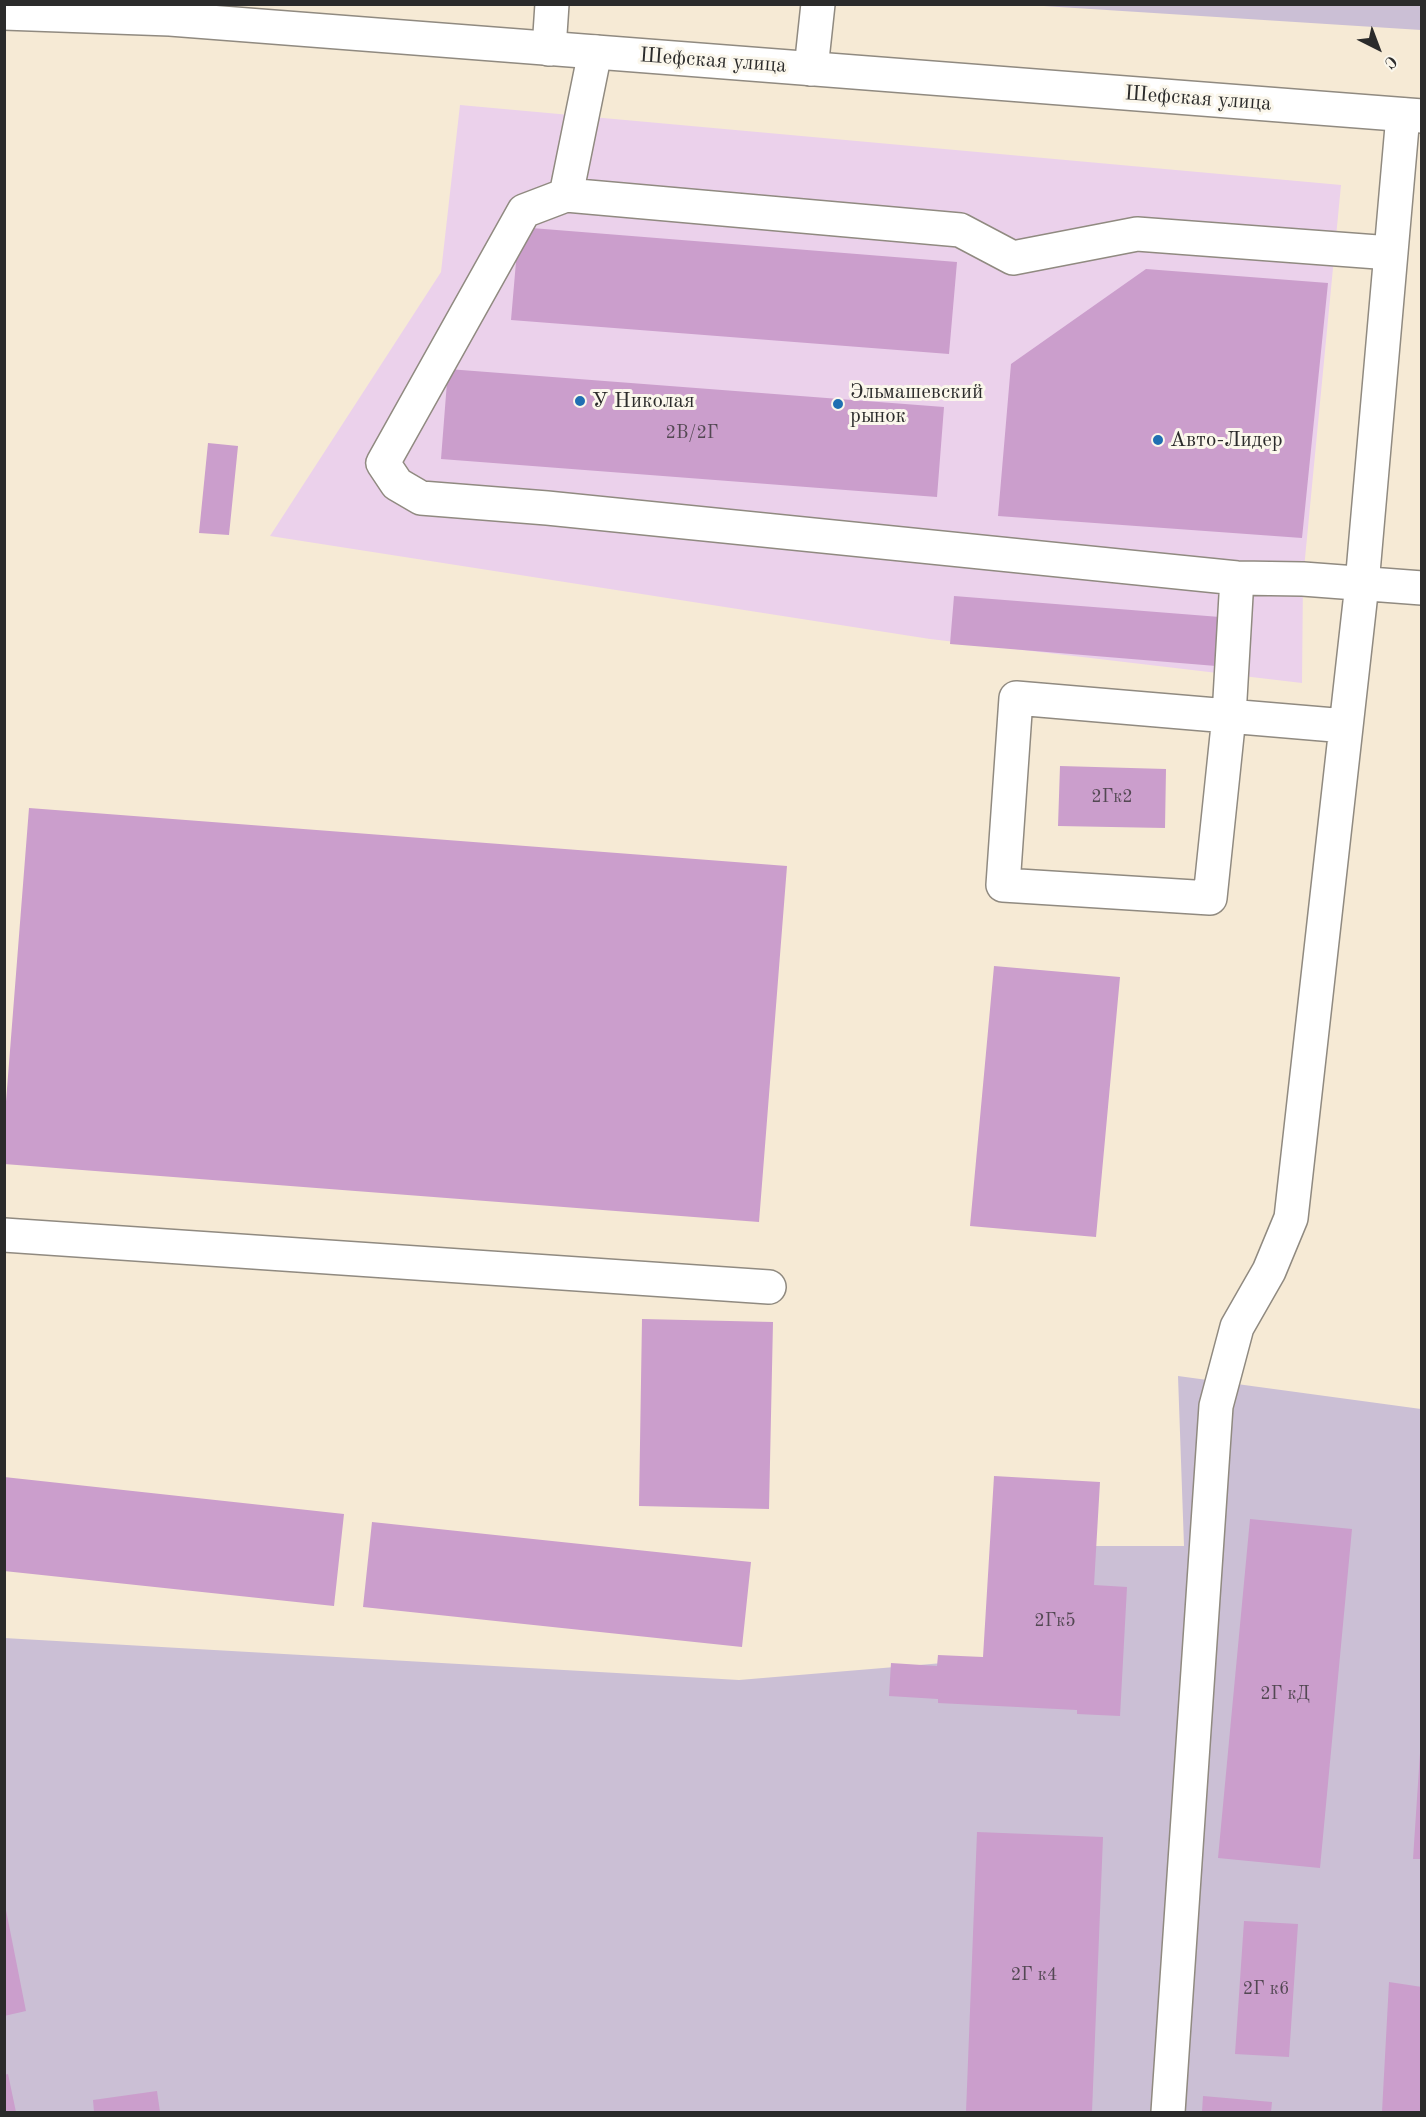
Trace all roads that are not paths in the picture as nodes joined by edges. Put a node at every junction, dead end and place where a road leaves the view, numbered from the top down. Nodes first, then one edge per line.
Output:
1 (552, 4) edge
2 (818, 4) edge
3 (4, 13) edge
4 (549, 49) junction
5 (595, 52) junction
6 (811, 69) junction
7 (1412, 116) edge
8 (566, 195) junction
9 (1391, 253) junction
10 (1237, 578) junction
11 (1362, 584) junction
12 (1422, 588) edge
13 (1229, 716) junction
14 (1346, 726) junction
15 (4, 1235) edge
16 (769, 1287) dead end
17 (1168, 2112) edge

1 - 4 main road
2 - 6 main road
3 - 4 main road, Шефская улица
4 - 5 main road, Шефская улица
5 - 6 main road, Шефская улица
5 - 8 main road
6 - 7 main road, Шефская улица
7 - 9 main road
8 - 9 main road
8 - 10 main road
9 - 11 main road
10 - 11 main road
10 - 13 main road
11 - 12 main road
11 - 14 main road
13 - 13 main road
13 - 14 main road
14 - 17 main road
15 - 16 main road

